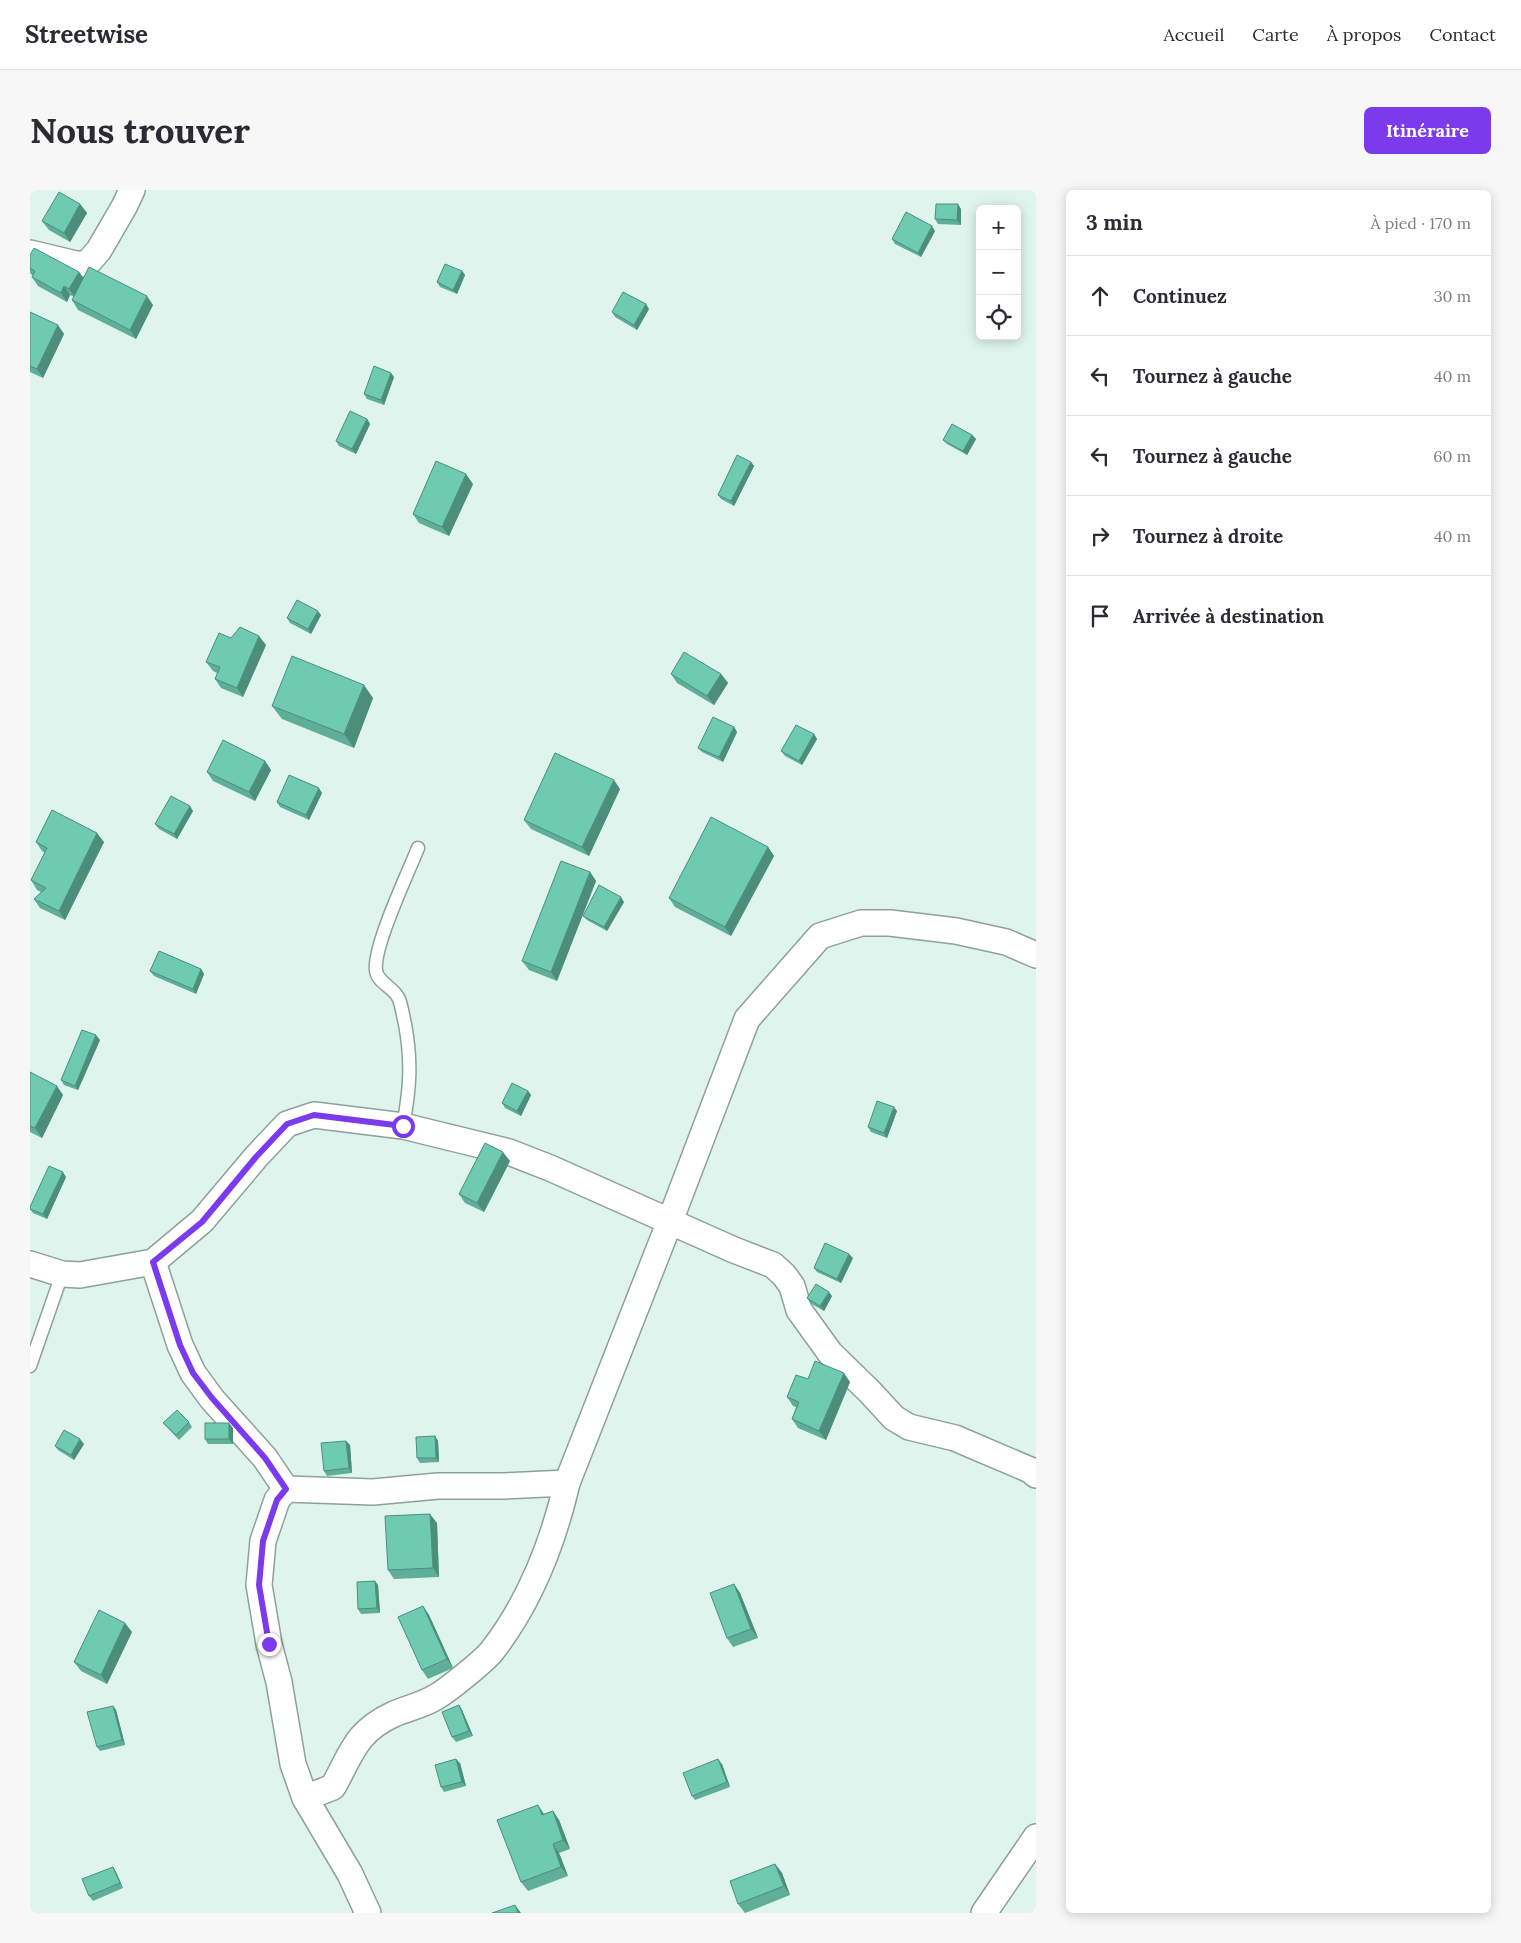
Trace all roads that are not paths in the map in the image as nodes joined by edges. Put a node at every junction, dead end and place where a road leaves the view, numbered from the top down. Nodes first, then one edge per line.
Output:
1 (132, 190) edge
2 (30, 253) edge
3 (418, 848) dead end
4 (1036, 956) edge
5 (403, 1126) junction
6 (670, 1222) junction
7 (153, 1262) junction
8 (30, 1264) edge
9 (62, 1274) junction
10 (30, 1366) edge
11 (1036, 1475) edge
12 (567, 1483) junction
13 (286, 1489) junction
14 (305, 1798) junction
15 (1036, 1837) edge
16 (368, 1913) edge
17 (984, 1913) edge

1 - 2 street
3 - 5 lane
4 - 6 street
5 - 6 street
5 - 7 street
6 - 11 street
6 - 12 street
7 - 9 street
7 - 13 street
8 - 9 street
9 - 10 lane
12 - 13 street
12 - 14 street
13 - 14 street
14 - 16 street
15 - 17 street

